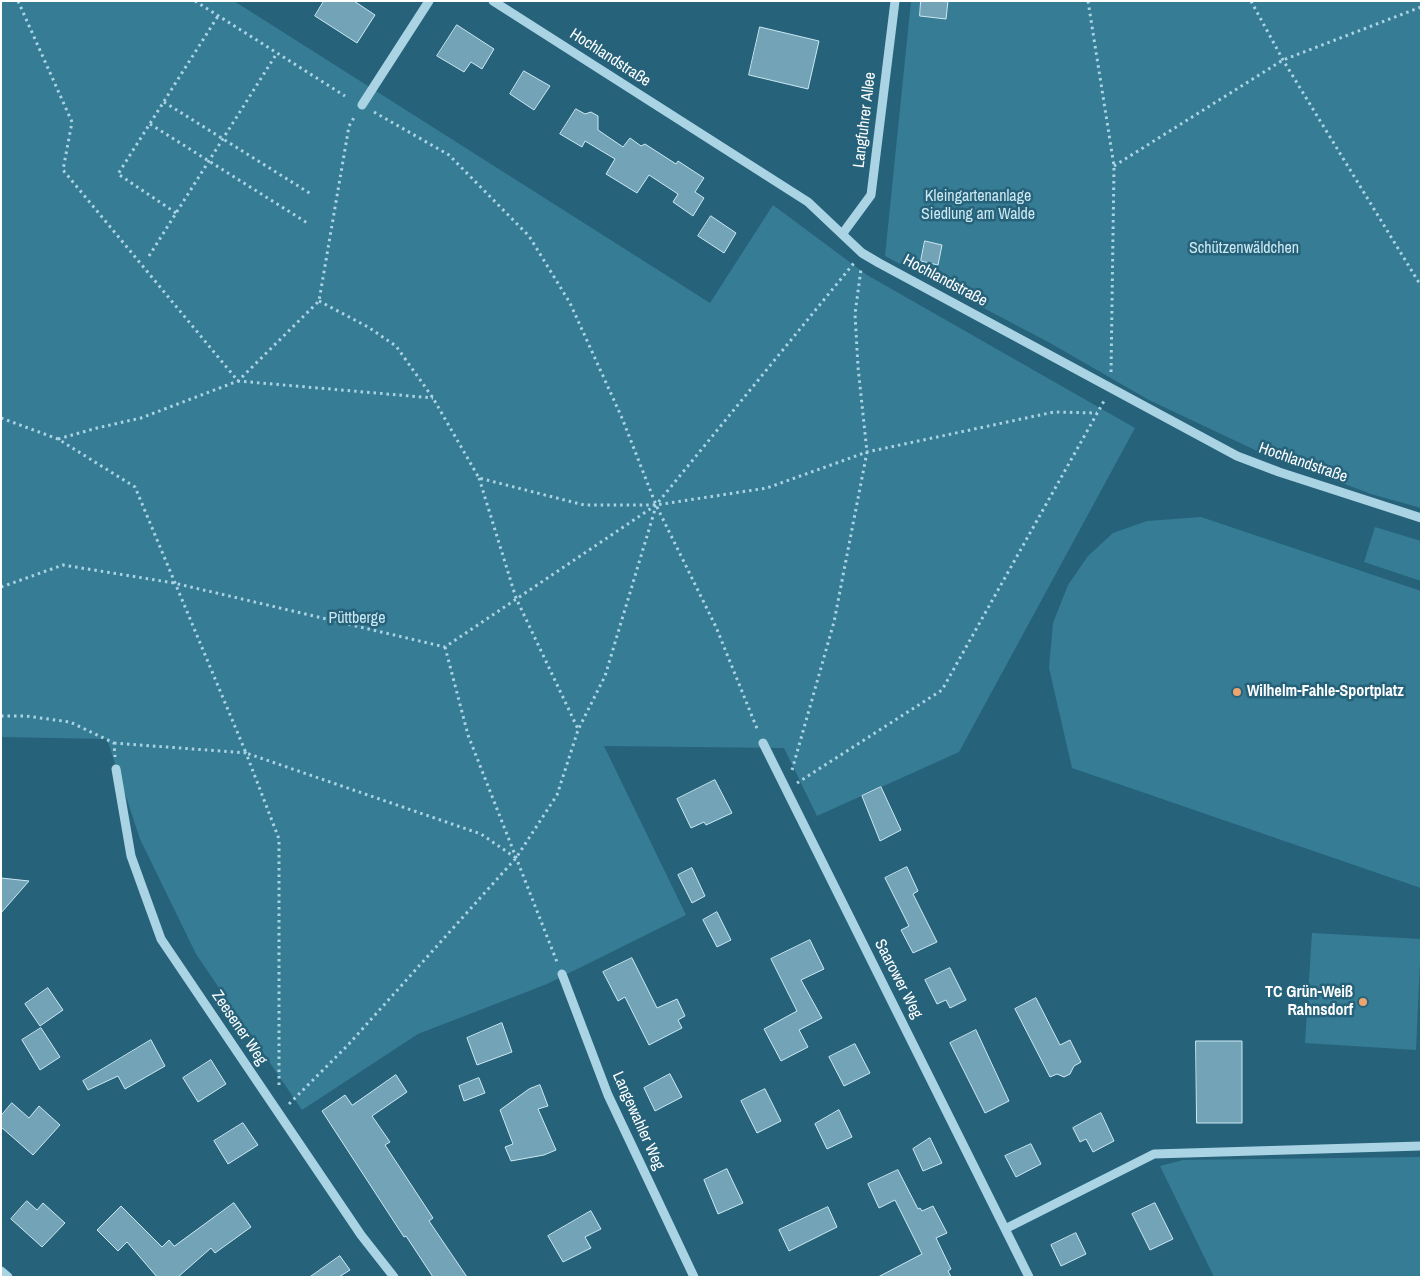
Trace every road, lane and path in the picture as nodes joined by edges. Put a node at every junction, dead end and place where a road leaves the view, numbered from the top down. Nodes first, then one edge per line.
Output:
1 (18, 1) edge
2 (195, 1) edge
3 (429, 1) edge
4 (493, 1) edge
5 (895, 1) edge
6 (1088, 1) edge
7 (1251, 1) edge
8 (1421, 7) edge
9 (218, 16) junction
10 (277, 53) junction
11 (1283, 60) junction
12 (345, 96) dead end
13 (164, 102) junction
14 (362, 106) junction
15 (150, 124) junction
16 (222, 140) junction
17 (209, 161) junction
18 (1114, 166) junction
19 (311, 194) dead end
20 (176, 213) junction
21 (308, 224) dead end
22 (843, 233) junction
23 (862, 253) junction
24 (149, 256) dead end
25 (1421, 286) edge
26 (319, 301) junction
27 (238, 380) junction
28 (1111, 388) junction
29 (433, 398) junction
30 (1097, 413) junction
31 (1, 418) edge
32 (58, 440) junction
33 (867, 452) junction
34 (478, 478) junction
35 (656, 505) junction
36 (1421, 518) edge
37 (174, 583) junction
38 (1, 587) edge
39 (516, 598) junction
40 (445, 647) junction
41 (1, 716) edge
42 (578, 730) junction
43 (114, 743) junction
44 (762, 743) joint
45 (246, 753) junction
46 (116, 769) joint
47 (786, 790) junction
48 (516, 858) junction
49 (562, 974) joint
50 (279, 1114) junction
51 (1421, 1146) edge
52 (1006, 1228) junction
53 (1, 1271) edge
54 (8, 1277) edge
55 (394, 1277) edge
56 (694, 1277) edge
57 (1029, 1277) edge

1 - 27 path
2 - 9 path
3 - 14 street
4 - 22 street, Hochlandstraße
5 - 22 street, Langfuhrer Allee
6 - 18 path
7 - 11 path
8 - 11 path
9 - 10 path
9 - 13 path
10 - 12 path
10 - 16 path
11 - 18 path
11 - 25 path
13 - 15 path
13 - 16 path
14 - 26 path
14 - 35 path
15 - 17 path
15 - 20 path
16 - 17 path
16 - 19 path
17 - 20 path
17 - 21 path
18 - 28 path
20 - 24 path
22 - 23 street, Hochlandstraße
23 - 28 street, Hochlandstraße
23 - 33 path
23 - 35 path
26 - 27 path
26 - 29 path
27 - 29 path
27 - 32 path
28 - 30 path
28 - 36 street, Hochlandstraße
29 - 34 path
30 - 33 path
30 - 47 path
31 - 32 path
32 - 37 path
33 - 35 path
33 - 47 path
34 - 35 path
34 - 39 path
35 - 39 path
35 - 42 path
35 - 44 path
37 - 38 path
37 - 40 path
37 - 45 path
39 - 40 path
39 - 42 path
40 - 48 path
41 - 43 path
42 - 48 path
43 - 45 path
43 - 46 path
44 - 47 street, Saarower Weg
45 - 48 path
45 - 50 path
46 - 50 street, Zeesener Weg
47 - 52 street, Saarower Weg
48 - 49 path
48 - 50 path
49 - 56 street, Langewahler Weg
50 - 55 street, Zeesener Weg
51 - 52 street
52 - 57 street, Saarower Weg
53 - 54 street

